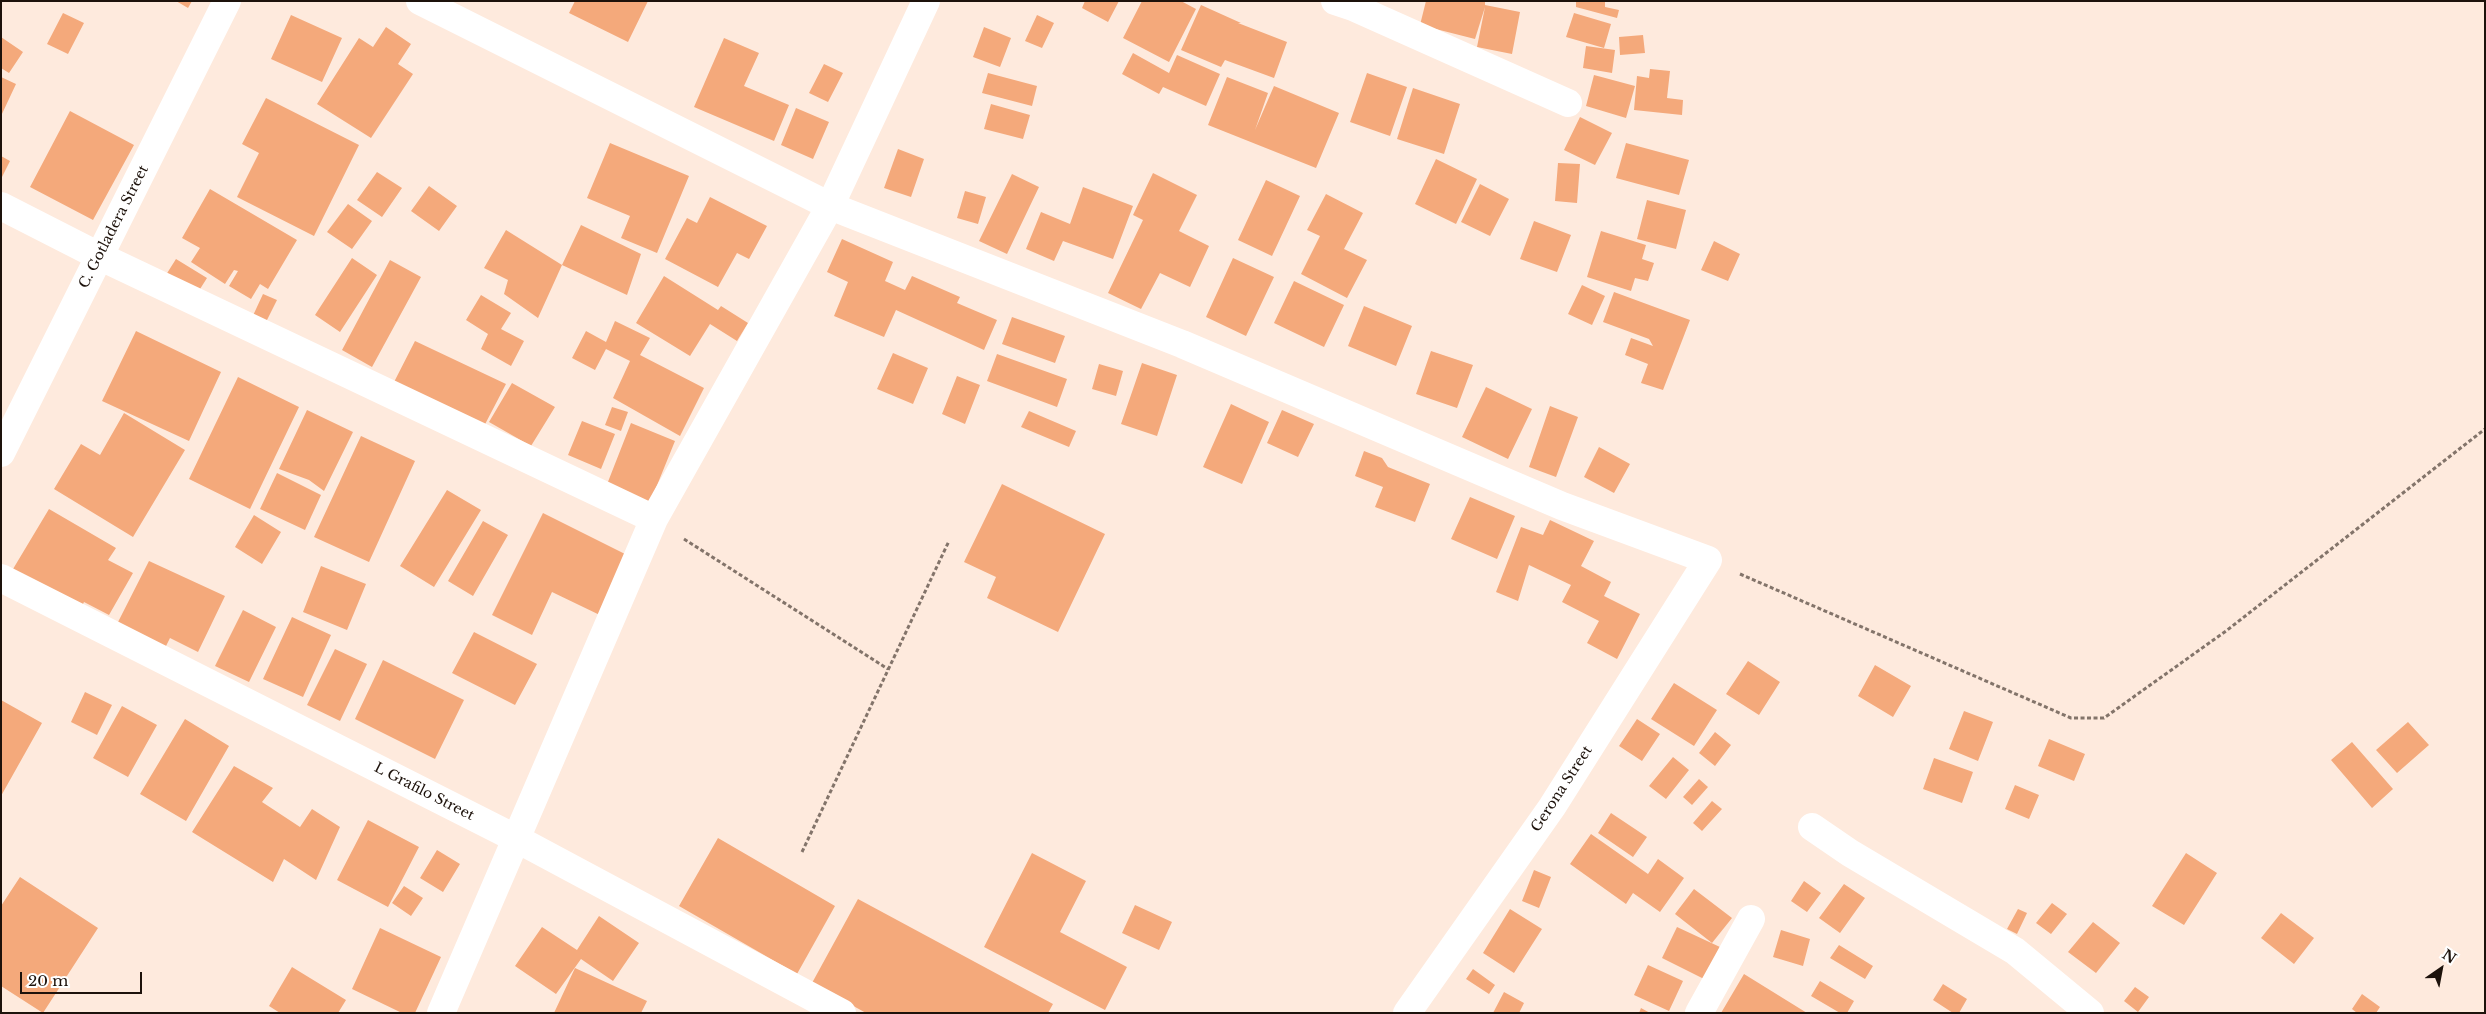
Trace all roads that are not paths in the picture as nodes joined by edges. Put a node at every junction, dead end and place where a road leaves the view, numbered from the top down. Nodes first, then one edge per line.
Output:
1 (227, 1) edge
2 (420, 1) edge
3 (926, 1) edge
4 (1335, 1) edge
5 (1568, 102) dead end
6 (1, 206) edge
7 (830, 206) junction
8 (99, 256) junction
9 (1, 453) edge
10 (654, 519) junction
11 (1, 578) edge
12 (1812, 827) dead end
13 (517, 838) junction
14 (1751, 920) dead end
15 (440, 1013) edge
16 (842, 1013) edge
17 (1407, 1013) edge
18 (1699, 1013) edge
19 (2090, 1013) edge

1 - 8 street, C. Gotladera Street
2 - 7 street
3 - 7 street
4 - 5 street
6 - 8 street
7 - 10 street
7 - 17 street, Gerona Street
8 - 9 street, C. Gotladera Street
8 - 10 street
10 - 13 street
11 - 13 street, L Grafilo Street
12 - 19 street
13 - 15 street
13 - 16 street, L Grafilo Street
14 - 18 street

